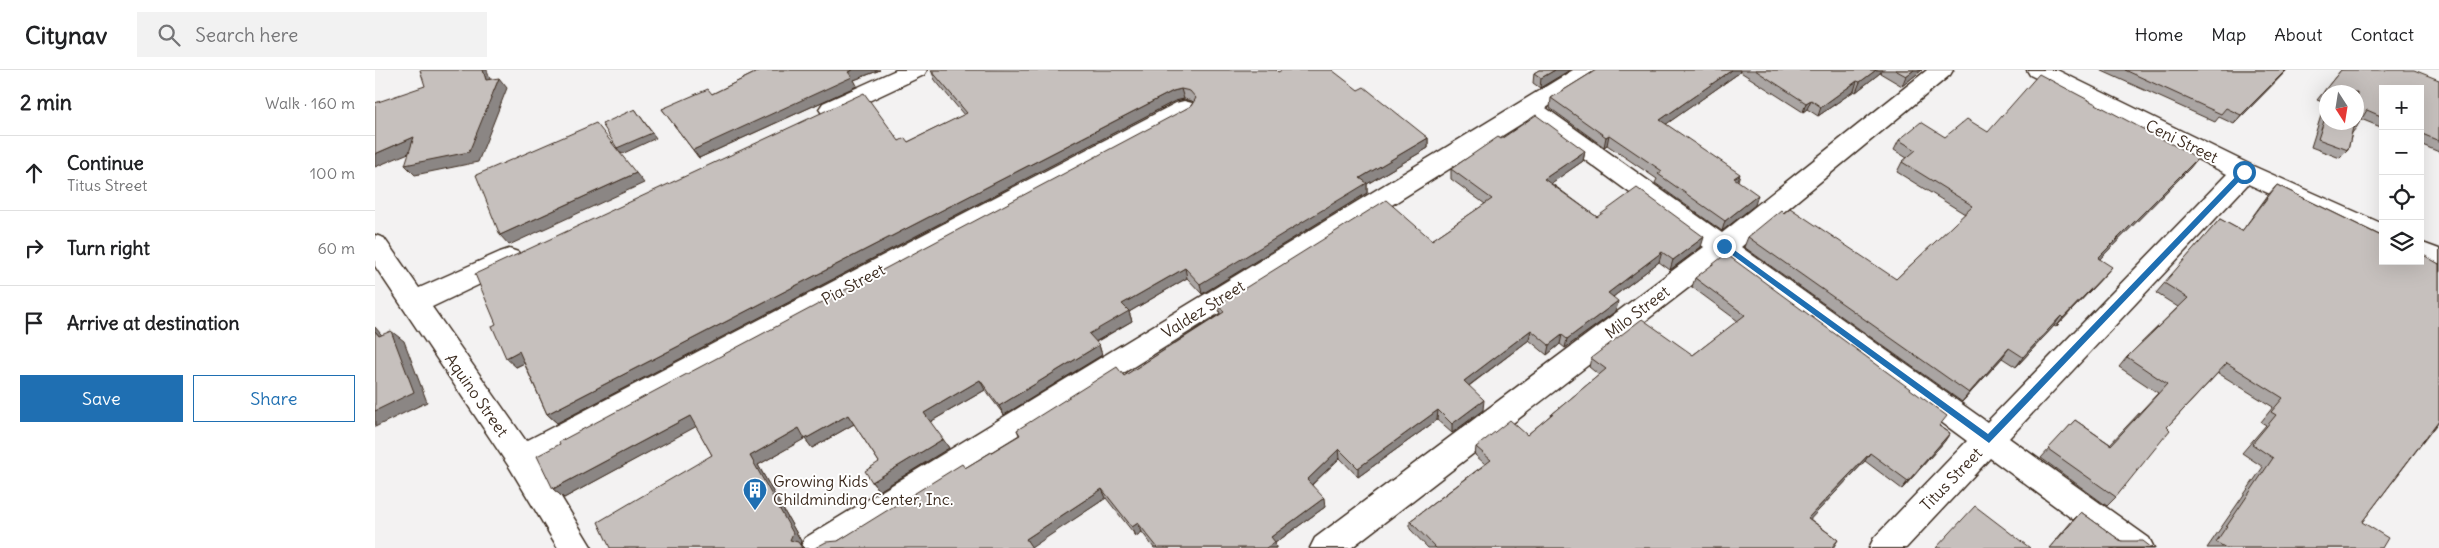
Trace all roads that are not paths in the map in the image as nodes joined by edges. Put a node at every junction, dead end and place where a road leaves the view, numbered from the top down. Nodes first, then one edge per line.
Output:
1 (916, 70) edge
2 (1589, 70) edge
3 (1943, 70) edge
4 (2038, 70) edge
5 (1529, 108) junction
6 (1184, 109) edge
7 (808, 120) edge
8 (2244, 172) junction
9 (2379, 233) edge
10 (375, 244) edge
11 (1724, 246) junction
12 (530, 249) edge
13 (2424, 254) edge
14 (2439, 261) edge
15 (414, 303) junction
16 (1989, 439) junction
17 (521, 459) junction
18 (576, 548) edge
19 (816, 548) edge
20 (1327, 548) edge
21 (1885, 548) edge
22 (2138, 548) edge

1 - 7 street
2 - 5 street, Valdez Street
3 - 11 street, Milo Street
4 - 8 street, Ceni Street
5 - 11 street
5 - 19 street, Valdez Street
6 - 17 street, Pia Street
8 - 9 street, Ceni Street
8 - 16 street, Titus Street
10 - 15 street, Aquino Street
11 - 16 street
11 - 20 street, Milo Street
12 - 15 street
13 - 14 street
15 - 17 street, Aquino Street
16 - 21 street, Titus Street
16 - 22 street
17 - 18 street, Aquino Street

